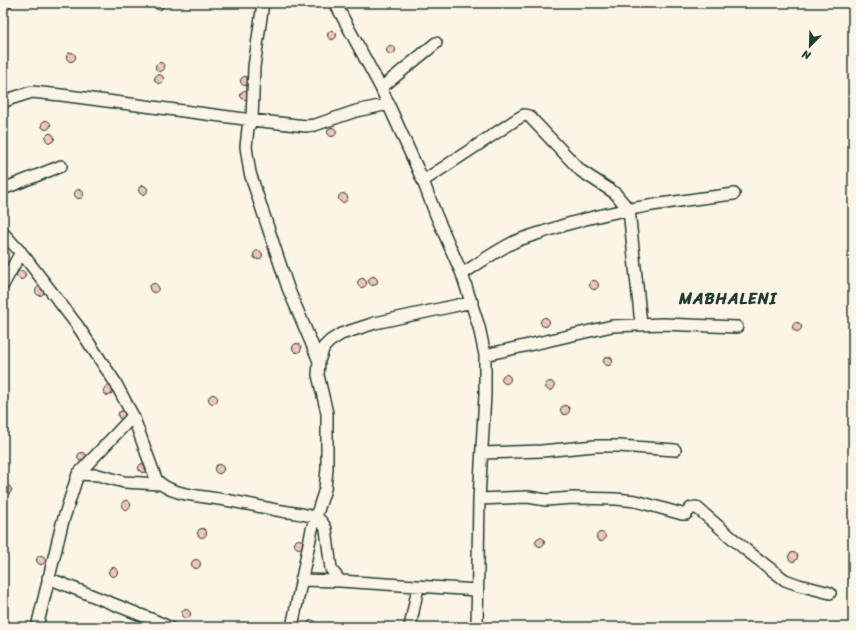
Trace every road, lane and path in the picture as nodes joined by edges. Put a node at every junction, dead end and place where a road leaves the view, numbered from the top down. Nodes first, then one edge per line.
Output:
1 (6, 3) edge
2 (263, 3) edge
3 (335, 3) edge
4 (3, 4) edge
5 (436, 43) dead end
6 (381, 88) junction
7 (3, 102) edge
8 (388, 104) junction
9 (252, 120) junction
10 (61, 166) dead end
11 (423, 181) junction
12 (3, 189) edge
13 (734, 194) dead end
14 (629, 210) junction
15 (3, 233) edge
16 (21, 252) junction
17 (462, 274) junction
18 (3, 285) edge
19 (472, 302) junction
20 (641, 324) junction
21 (737, 327) dead end
22 (485, 355) junction
23 (319, 361) junction
24 (133, 416) junction
25 (675, 450) dead end
26 (482, 453) junction
27 (78, 474) junction
28 (160, 484) junction
29 (480, 499) junction
30 (316, 518) junction
31 (48, 578) junction
32 (301, 580) junction
33 (340, 581) junction
34 (418, 587) junction
35 (477, 590) junction
36 (830, 593) dead end
37 (37, 627) edge
38 (169, 627) edge
39 (292, 627) edge
40 (410, 627) edge
41 (477, 627) edge

1 - 4 street
2 - 9 street
3 - 6 street
5 - 6 street
6 - 8 street
7 - 9 street
8 - 9 street
8 - 11 street
9 - 23 street
10 - 12 street
11 - 14 street
11 - 17 street
13 - 14 street
14 - 17 street
14 - 20 street
15 - 16 street
16 - 18 street
16 - 24 street
17 - 19 street
19 - 22 street
19 - 23 street
20 - 21 street
20 - 22 street
22 - 26 street
23 - 30 street
24 - 27 street
24 - 28 street
25 - 26 street
26 - 29 street
27 - 28 street
27 - 31 street
28 - 30 street
29 - 35 street
29 - 36 street
30 - 32 street
30 - 33 street
31 - 37 street
31 - 38 street
32 - 33 street
32 - 39 street
33 - 34 street
34 - 35 street
34 - 40 street
35 - 41 street

